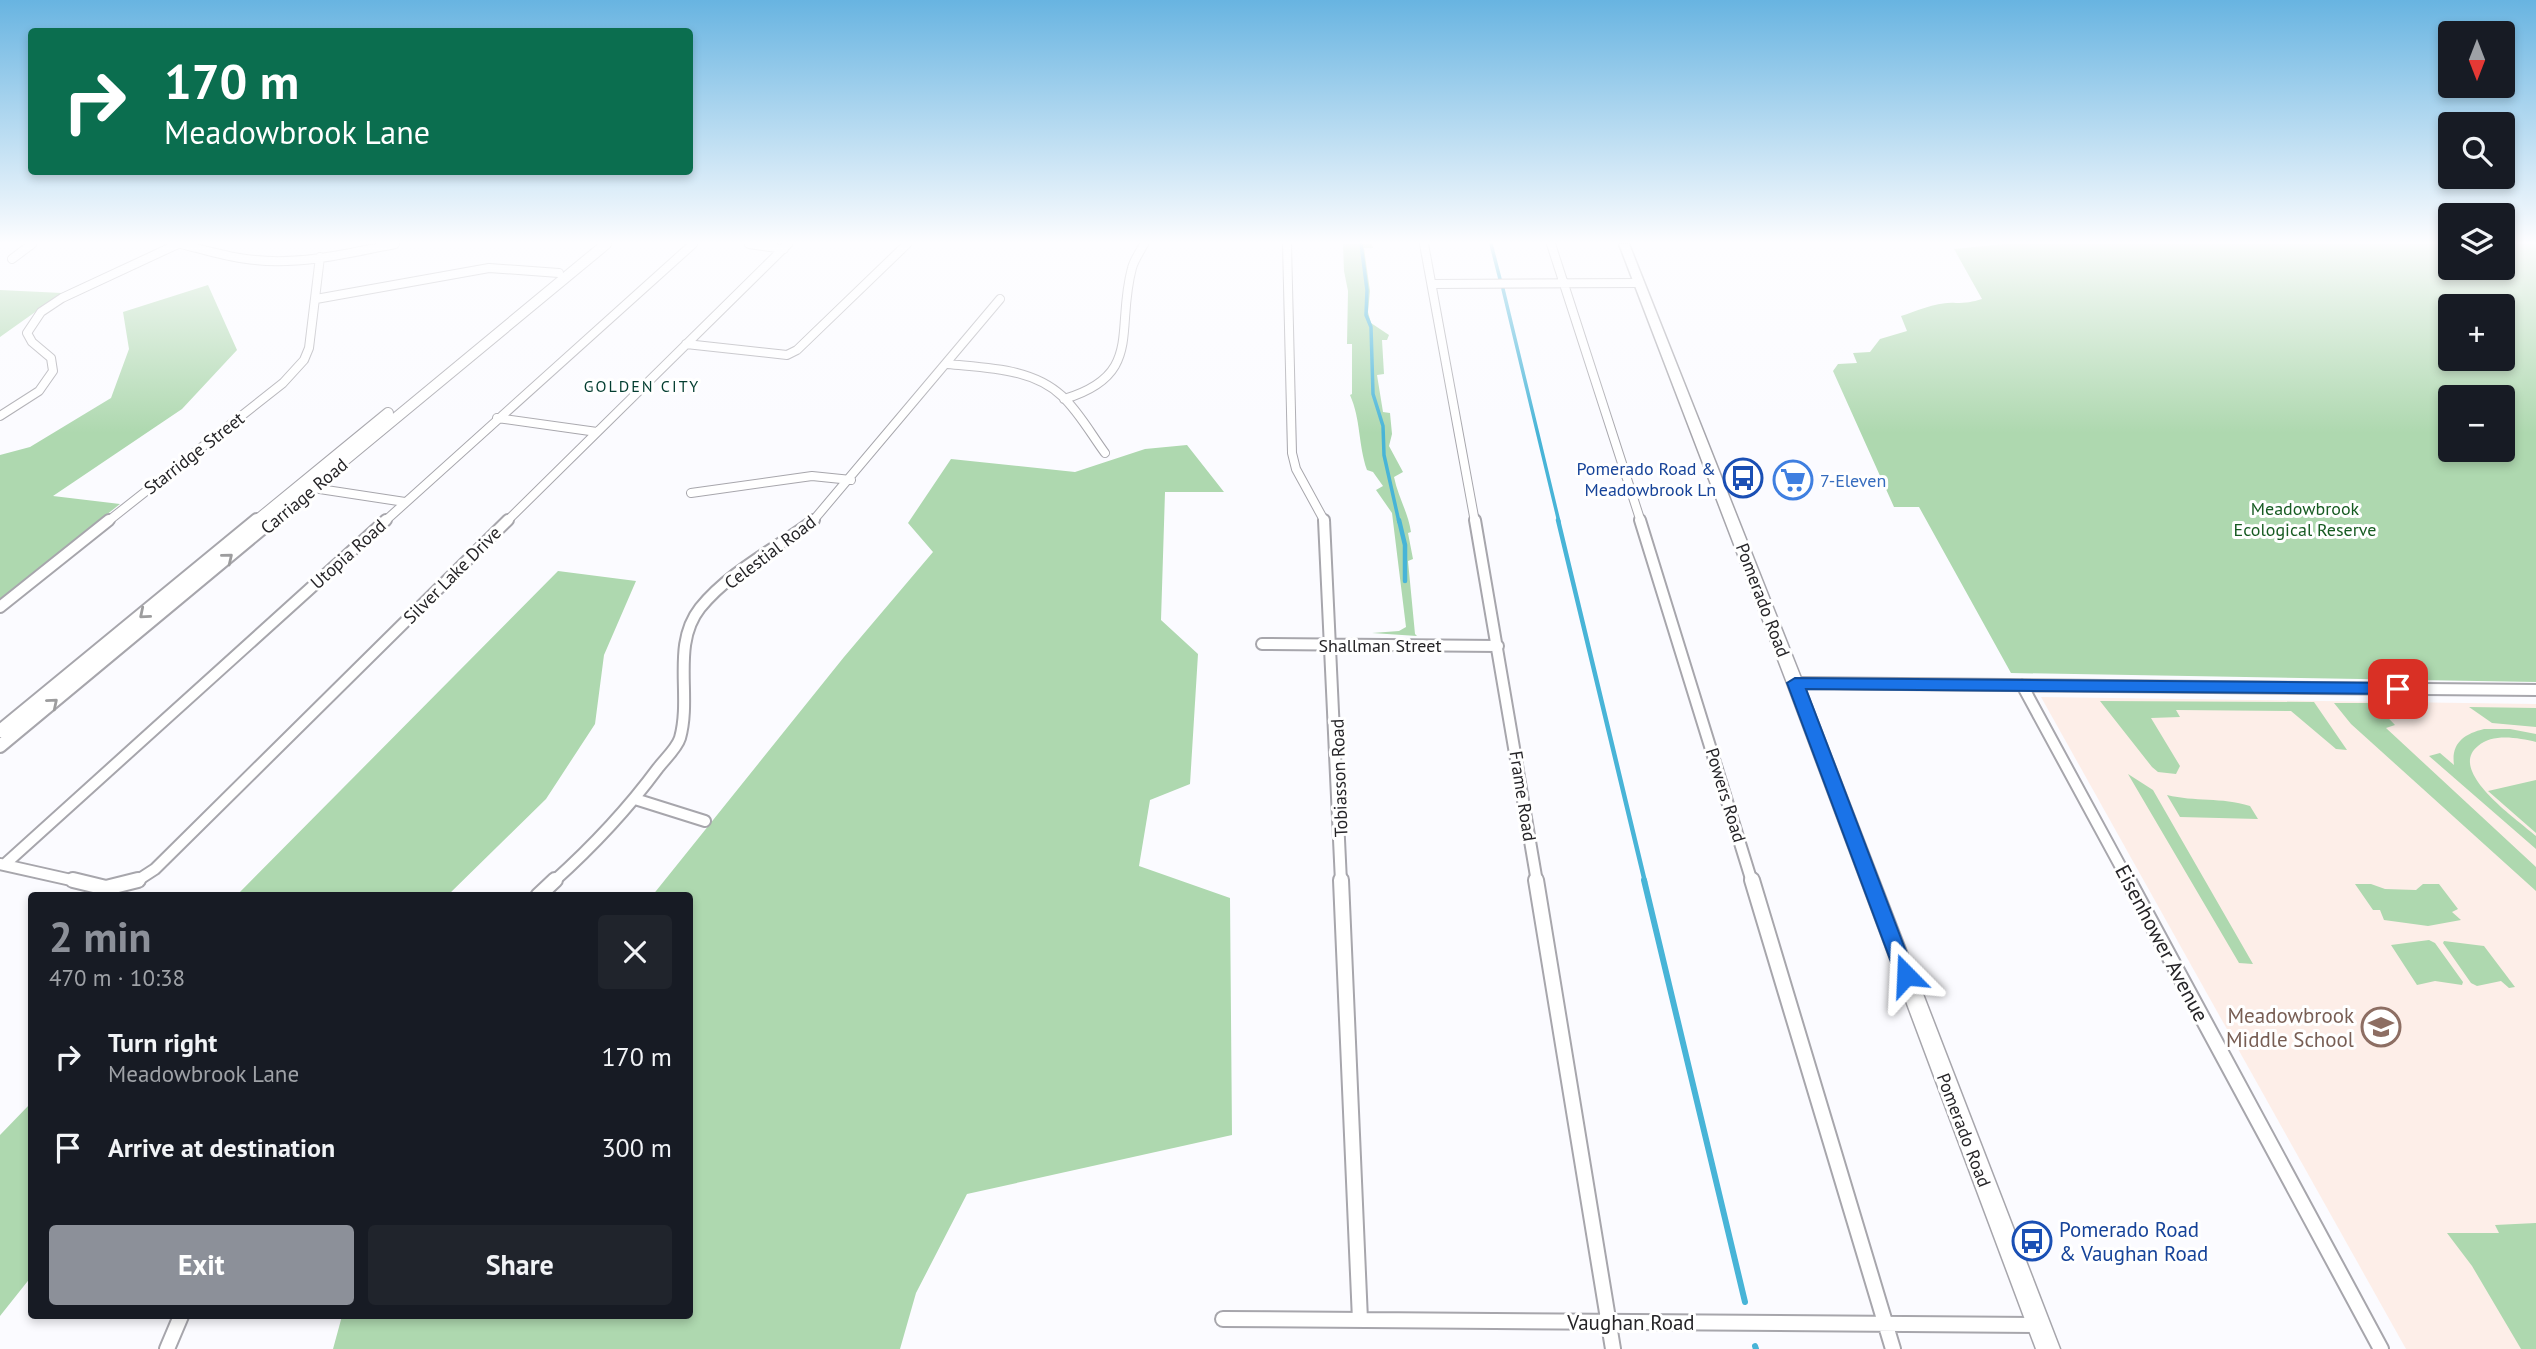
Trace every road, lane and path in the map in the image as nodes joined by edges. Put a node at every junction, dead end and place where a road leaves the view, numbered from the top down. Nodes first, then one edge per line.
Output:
1 (49, 307) edge
2 (315, 307) edge
3 (524, 307) edge
4 (622, 307) edge
5 (724, 307) edge
6 (841, 307) edge
7 (994, 307) edge
8 (1127, 307) edge
9 (1289, 307) edge
10 (1436, 307) edge
11 (1571, 307) edge
12 (1648, 307) edge
13 (686, 344) junction
14 (948, 364) junction
15 (430, 384) junction
16 (1064, 399) junction
17 (0, 416) edge
18 (497, 418) junction
19 (597, 432) junction
20 (1105, 453) dead end
21 (851, 480) junction
22 (300, 486) junction
23 (313, 488) junction
24 (691, 493) dead end
25 (405, 502) junction
26 (0, 607) edge
27 (1262, 644) dead end
28 (1333, 645) junction
29 (1498, 646) junction
30 (1795, 683) junction
31 (2022, 685) junction
32 (2536, 690) edge
33 (0, 731) edge
34 (0, 746) edge
35 (635, 799) junction
36 (705, 821) dead end
37 (2, 864) edge
38 (542, 892) edge
39 (180, 1319) edge
40 (1223, 1319) dead end
41 (1360, 1320) junction
42 (1608, 1322) junction
43 (1885, 1324) junction
44 (2039, 1325) junction
45 (167, 1349) edge
46 (1613, 1349) edge
47 (1893, 1349) edge
48 (2048, 1349) edge
49 (2381, 1349) edge

1 - 17 street
2 - 26 street, Starridge Street
3 - 15 street, Carriage Road
4 - 18 street, Utopia Road
5 - 13 street, Silver Lake Drive
6 - 13 street
7 - 14 street, Celestial Road
8 - 16 street
9 - 28 street, Tobiasson Road
10 - 29 street, Frame Road
11 - 43 street, Powers Road
12 - 30 main road, Pomerado Road
13 - 19 street, Silver Lake Drive
14 - 16 street
14 - 21 street, Celestial Road
15 - 22 street, Carriage Road
15 - 23 street, Carriage Road
16 - 20 street
18 - 19 street
18 - 25 street, Utopia Road
19 - 37 street, Silver Lake Drive
21 - 24 street
21 - 35 street, Celestial Road
22 - 23 street
22 -> 33 street, Carriage Road
23 - 25 street
34 -> 23 street, Carriage Road
25 - 37 street, Utopia Road
27 - 28 street, Shallman Street
28 - 29 street, Shallman Street
28 - 41 street, Tobiasson Road
29 - 42 street, Frame Road
30 - 31 street
30 - 44 main road, Pomerado Road
31 - 32 street
31 - 49 street, Eisenhower Avenue
35 - 36 street
35 - 38 street, Celestial Road
39 - 45 street
40 - 41 street, Vaughan Road
41 - 42 street, Vaughan Road
42 - 43 street, Vaughan Road
42 - 46 street, Frame Road
43 - 44 street, Vaughan Road
43 - 47 street, Powers Road
44 - 48 main road, Pomerado Road

